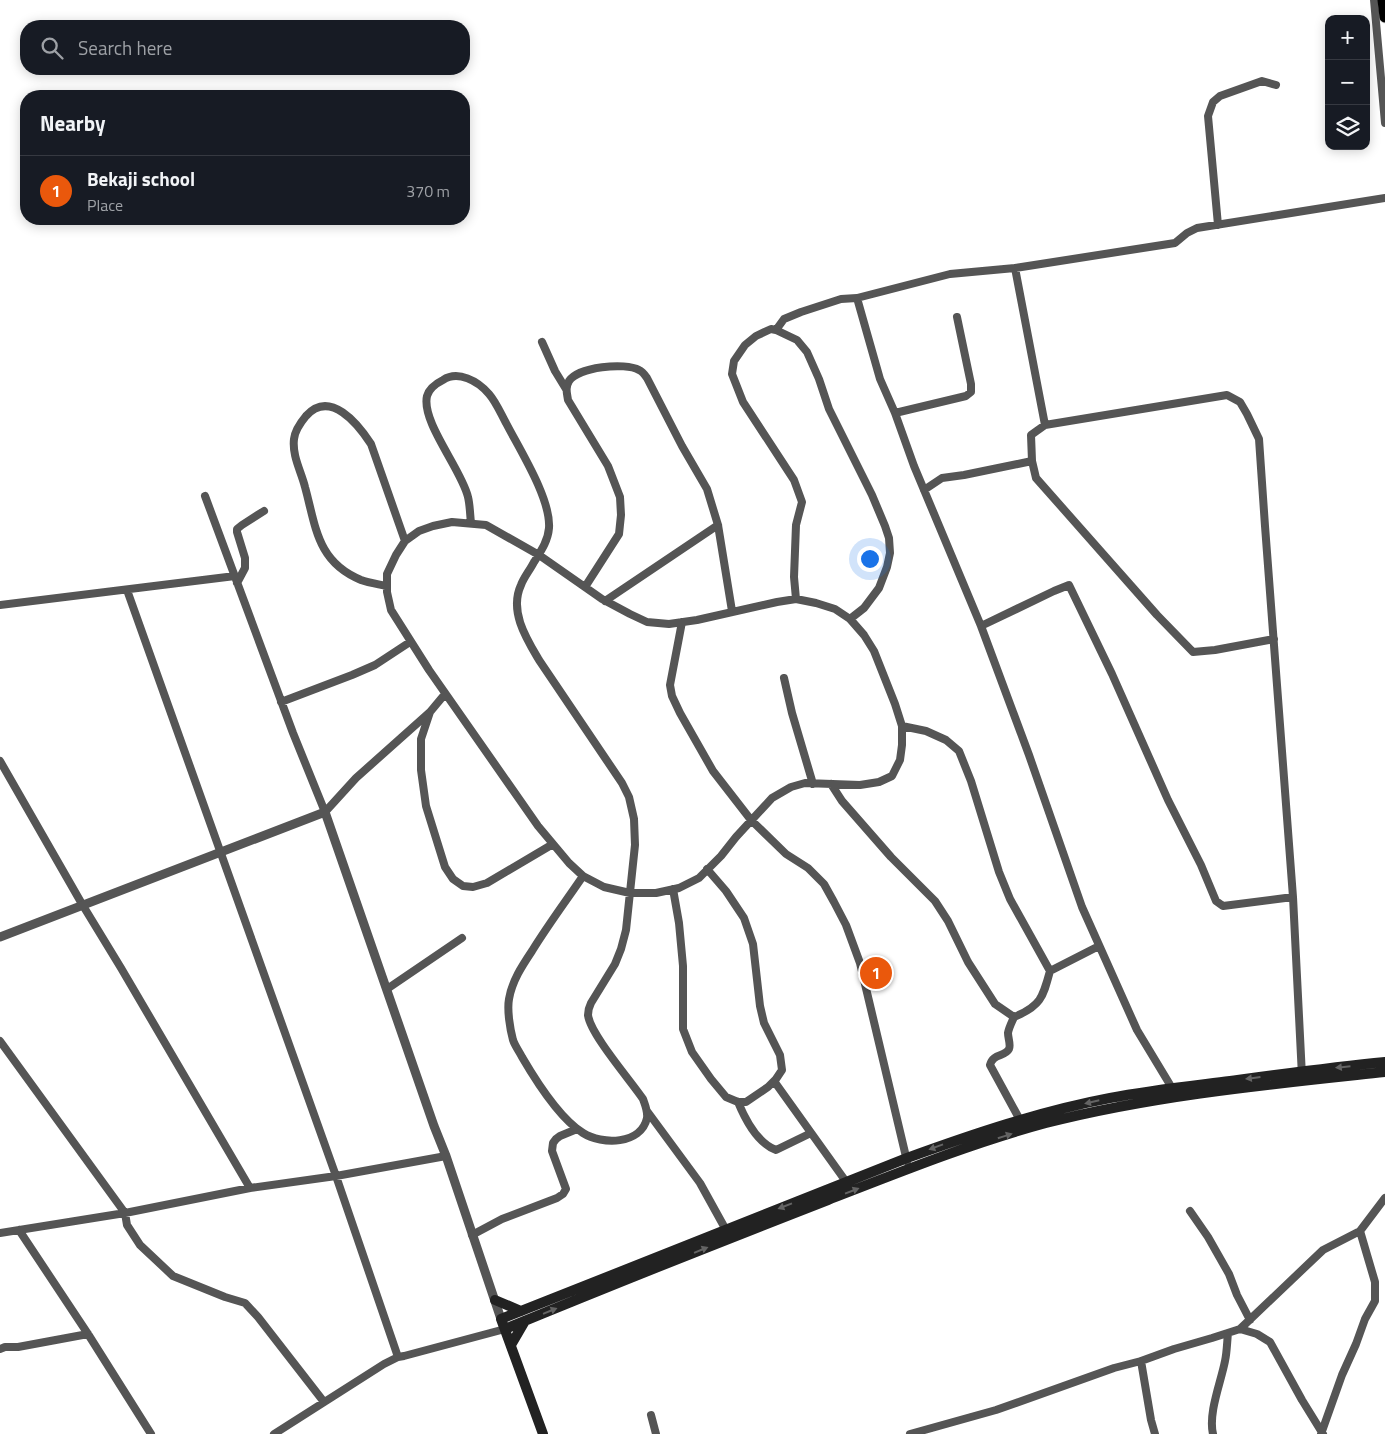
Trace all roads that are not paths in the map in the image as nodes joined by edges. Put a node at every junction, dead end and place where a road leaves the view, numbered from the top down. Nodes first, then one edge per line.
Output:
1 (1374, 0) edge
2 (1383, 0) edge
3 (1385, 17) edge
4 (1276, 85) dead end
5 (1385, 123) edge
6 (1385, 198) edge
7 (1218, 225) junction
8 (1014, 268) junction
9 (856, 298) junction
10 (956, 317) dead end
11 (776, 330) junction
12 (542, 342) dead end
13 (566, 389) junction
14 (895, 413) junction
15 (1045, 424) junction
16 (1032, 461) junction
17 (924, 490) junction
18 (205, 496) dead end
19 (264, 511) dead end
20 (471, 523) junction
21 (718, 526) junction
22 (406, 540) junction
23 (539, 555) junction
24 (236, 579) junction
25 (387, 586) junction
26 (585, 587) junction
27 (127, 590) junction
28 (796, 599) junction
29 (605, 600) junction
30 (0, 605) edge
31 (732, 611) junction
32 (850, 619) junction
33 (682, 622) junction
34 (981, 626) junction
35 (1274, 639) junction
36 (410, 642) junction
37 (784, 678) dead end
38 (445, 694) junction
39 (281, 702) junction
40 (430, 712) junction
41 (902, 726) junction
42 (0, 761) edge
43 (813, 784) junction
44 (831, 784) junction
45 (325, 812) junction
46 (751, 820) junction
47 (553, 844) junction
48 (221, 851) junction
49 (707, 869) junction
50 (583, 876) junction
51 (673, 889) junction
52 (630, 893) junction
53 (1293, 897) junction
54 (82, 904) junction
55 (0, 937) edge
56 (462, 938) dead end
57 (1100, 946) junction
58 (1050, 971) junction
59 (387, 989) junction
60 (1014, 1017) junction
61 (0, 1041) edge
62 (1385, 1062) edge
63 (1385, 1072) edge
64 (1302, 1076) junction
65 (774, 1081) junction
66 (1172, 1088) junction
67 (738, 1102) junction
68 (647, 1111) junction
69 (1020, 1120) junction
70 (577, 1129) junction
71 (811, 1133) junction
72 (446, 1156) junction
73 (907, 1158) junction
74 (910, 1169) junction
75 (336, 1176) junction
76 (847, 1183) junction
77 (250, 1188) junction
78 (1385, 1198) edge
79 (1190, 1211) dead end
80 (125, 1213) junction
81 (19, 1230) junction
82 (726, 1230) junction
83 (1360, 1230) junction
84 (0, 1233) edge
85 (472, 1235) junction
86 (678, 1254) junction
87 (495, 1300) junction
88 (523, 1316) junction
89 (1250, 1320) junction
90 (503, 1324) junction
91 (1240, 1329) junction
92 (1228, 1333) junction
93 (88, 1334) junction
94 (511, 1345) junction
95 (0, 1349) edge
96 (398, 1357) junction
97 (1141, 1361) junction
98 (324, 1402) junction
99 (651, 1415) dead end
100 (151, 1434) edge
101 (274, 1434) edge
102 (543, 1434) edge
103 (656, 1434) edge
104 (910, 1434) edge
105 (1155, 1434) edge
106 (1213, 1434) edge
107 (1322, 1434) edge

1 - 5 street
2 - 3 main road
4 - 7 street
6 - 7 street
7 - 8 street
8 - 9 street
8 - 15 street
9 - 11 street
9 - 14 street
10 - 14 street
11 - 28 street
11 - 32 street
12 - 13 street
13 - 21 street
13 - 26 street
14 - 17 street
15 - 16 street
15 - 35 street
16 - 17 street
16 - 35 street
17 - 34 street
18 - 24 street
19 - 24 street
20 - 22 street
20 - 23 street
20 - 23 street
21 - 29 street
21 - 31 street
22 - 25 street
22 - 25 street
23 - 26 street
23 - 52 street
24 - 27 street
24 - 39 street
25 - 36 street
26 - 29 street
27 - 30 street
27 - 48 street
28 - 31 street
28 - 32 street
29 - 33 street
31 - 33 street
32 - 41 street
33 - 46 street
34 - 53 street
34 - 57 street
35 - 53 street
36 - 38 street
36 - 39 street
37 - 43 street
38 - 40 street
38 - 47 street
39 - 45 street
40 - 45 street
40 - 47 street
41 - 44 street
41 - 58 street
42 - 54 street
43 - 44 street
43 - 46 street
44 - 60 street
45 - 48 street
45 - 59 street
46 - 49 street
46 - 73 street
47 - 50 street
48 - 54 street
48 - 75 street
49 - 51 street
49 - 65 street
50 - 52 street
50 - 70 street
51 - 52 street
51 - 67 street
52 - 68 street
53 - 64 street
54 - 55 street
54 - 77 street
56 - 59 street
57 - 58 street
57 - 66 street
58 - 60 street
59 - 72 street
60 - 69 street
61 - 80 street
62 -> 64 main road
63 - 64 main road
64 -> 66 main road
74 -> 64 main road
65 - 67 street
65 - 71 street
66 -> 69 main road
67 - 71 street
68 - 70 street
68 - 82 street
69 -> 73 main road
70 - 85 street
71 - 76 street
72 - 75 street
72 - 85 street
73 - 74 street
73 - 76 main road
86 -> 74 main road
75 - 77 street
75 - 96 street
76 -> 82 main road
77 - 80 street
78 - 83 street
79 - 89 street
80 - 81 street
80 - 98 street
81 - 84 street
81 - 93 street
82 - 86 main road
83 - 89 street
83 - 107 street
85 - 87 street
86 - 88 main road
87 - 88 main road
87 - 90 street
88 - 90 main road
88 - 94 main road
89 - 91 street
90 - 94 main road
90 - 96 street
91 - 92 street
91 - 107 street
92 - 97 street
92 - 106 street
93 - 95 street
93 - 100 street
94 - 102 main road
96 - 98 street
97 - 104 street
97 - 105 street
98 - 101 street
99 - 103 street

